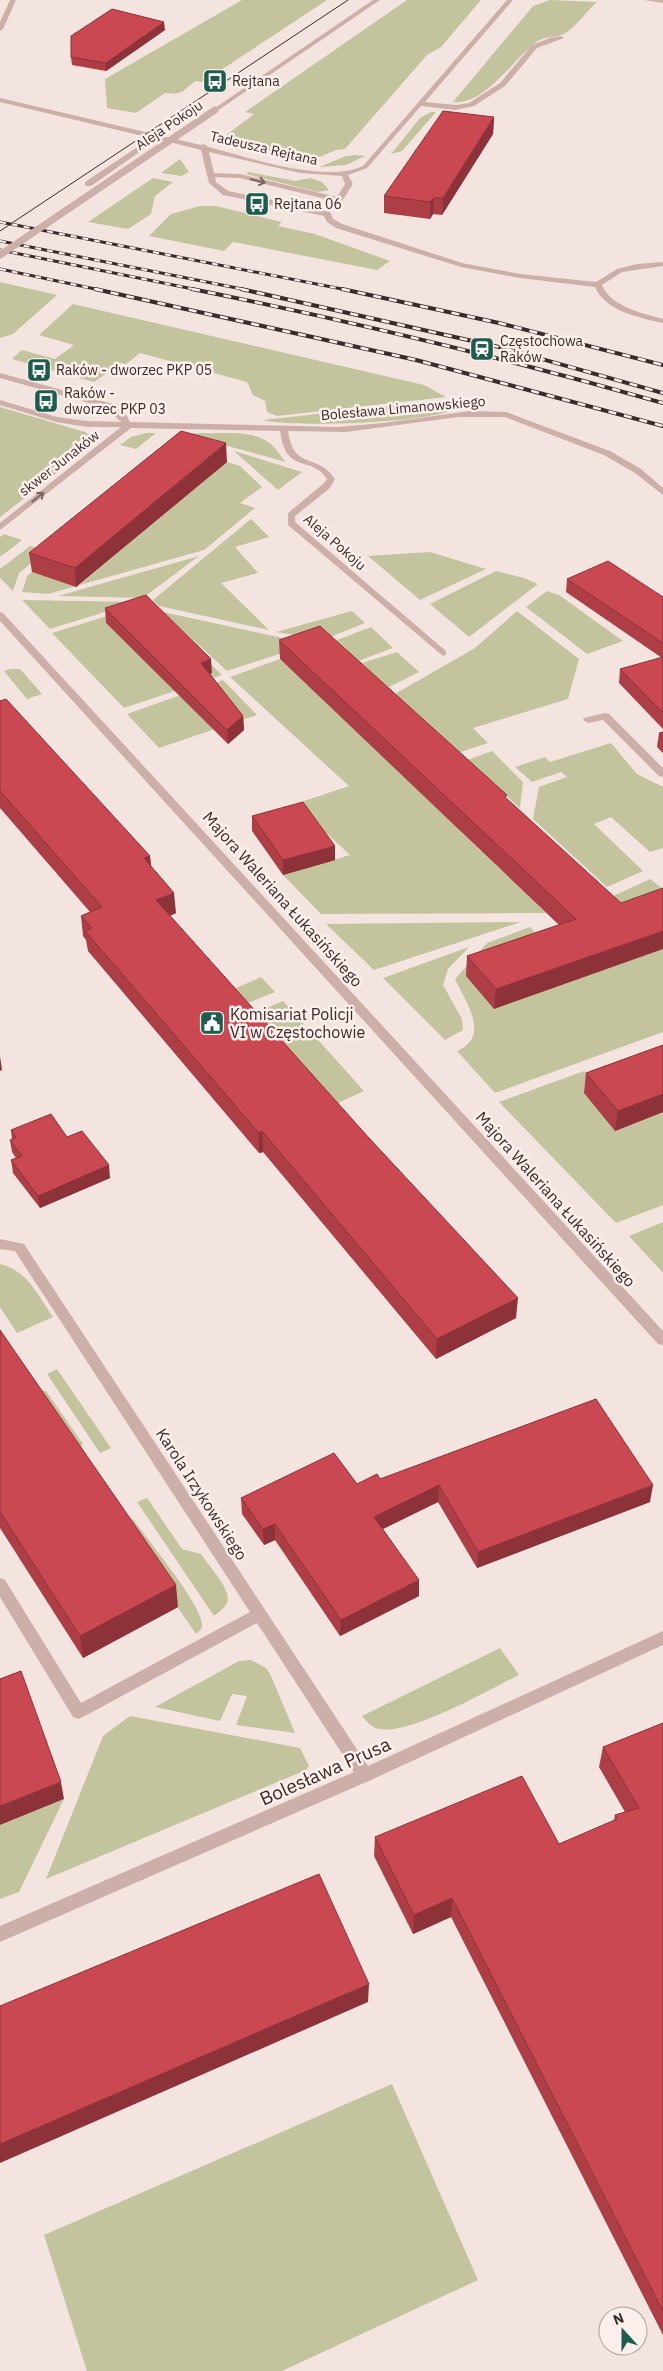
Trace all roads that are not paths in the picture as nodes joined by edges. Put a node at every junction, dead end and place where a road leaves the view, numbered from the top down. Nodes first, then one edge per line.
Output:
1 (12, 0) edge
2 (377, 0) edge
3 (510, 0) edge
4 (647, 0) edge
5 (663, 1) edge
6 (0, 29) edge
7 (561, 38) dead end
8 (0, 100) edge
9 (420, 104) junction
10 (158, 136) junction
11 (204, 146) junction
12 (344, 173) junction
13 (210, 174) junction
14 (88, 184) dead end
15 (339, 200) junction
16 (327, 214) junction
17 (0, 255) edge
18 (663, 264) edge
19 (598, 285) junction
20 (663, 322) edge
21 (0, 375) edge
22 (0, 402) edge
23 (127, 426) junction
24 (284, 430) junction
25 (663, 492) edge
26 (0, 528) edge
27 (0, 615) edge
28 (443, 653) dead end
29 (588, 720) dead end
30 (663, 774) edge
31 (0, 1244) edge
32 (663, 1340) edge
33 (0, 1584) edge
34 (260, 1614) junction
35 (663, 1638) edge
36 (365, 1775) junction
37 (0, 1934) edge

1 - 6 street
2 - 17 street, Aleja Pokoju, bridge
3 - 9 street, Tadeusza Rejtana
4 - 5 street
7 - 9 street
8 - 10 street, Tadeusza Rejtana
9 - 12 street, Tadeusza Rejtana
10 - 11 street, Tadeusza Rejtana
10 - 14 street
11 - 12 street, Tadeusza Rejtana
11 - 13 street
12 - 15 street
13 -> 15 street
13 - 16 street
15 - 16 street
16 - 19 street
18 - 19 street
19 - 20 street
21 - 23 street
22 - 23 street, skwer Junaków
23 - 24 street, Bolesława Limanowskiego
26 -> 23 street, skwer Junaków
24 - 25 street, Bolesława Limanowskiego
24 - 28 street, Aleja Pokoju
27 - 32 street, Majora Waleriana Łukasińskiego
29 - 30 street
31 - 34 street, Karola Irzykowskiego
33 - 34 street
34 - 36 street, Karola Irzykowskiego
35 - 36 street, Bolesława Prusa
36 - 37 street, Bolesława Prusa

